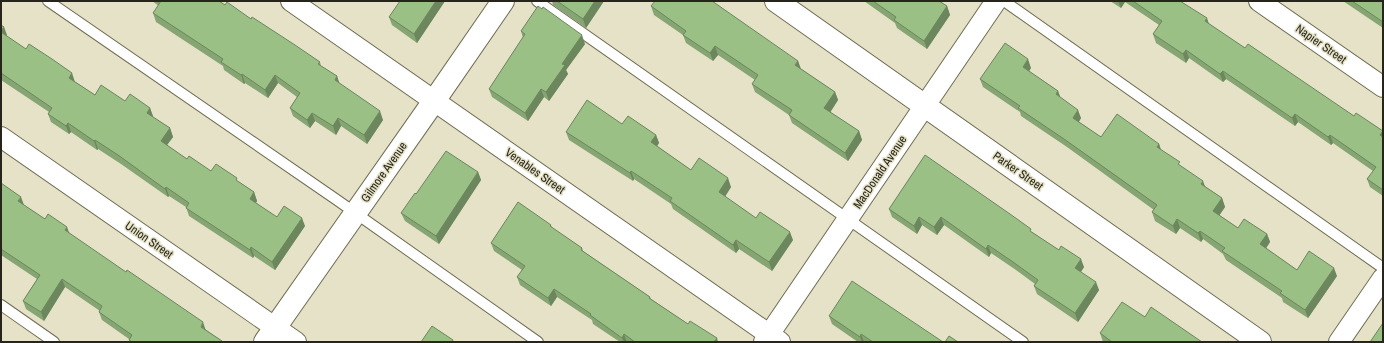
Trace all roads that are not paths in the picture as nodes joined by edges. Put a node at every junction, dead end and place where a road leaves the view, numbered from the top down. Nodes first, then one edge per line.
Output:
1 (48, 1) edge
2 (291, 1) edge
3 (503, 1) edge
4 (536, 1) edge
5 (776, 1) edge
6 (996, 1) edge
7 (1004, 1) edge
8 (1258, 1) edge
9 (1383, 87) edge
10 (434, 100) junction
11 (925, 105) junction
12 (1, 137) edge
13 (355, 213) junction
14 (847, 219) junction
15 (1383, 268) edge
16 (1383, 278) edge
17 (1, 305) edge
18 (270, 334) edge
19 (771, 339) edge
20 (54, 342) edge
21 (296, 342) edge
22 (538, 342) edge
23 (1023, 342) edge
24 (1260, 342) edge
25 (1339, 342) edge

1 - 13 lane
2 - 10 street, Venables Street
3 - 10 street, Gilmore Avenue
4 - 14 lane
5 - 11 street, Parker Street
6 - 11 street, MacDonald Avenue
7 - 15 lane
8 - 9 street, Napier Street
10 - 13 street, Gilmore Avenue
10 - 19 street, Venables Street
11 - 14 street, MacDonald Avenue
11 - 24 street, Parker Street
12 - 18 street, Union Street
13 - 18 street, Gilmore Avenue
13 - 22 lane
14 - 19 street, MacDonald Avenue
14 - 23 lane
16 - 25 street
17 - 20 lane
18 - 21 street, Union Street

